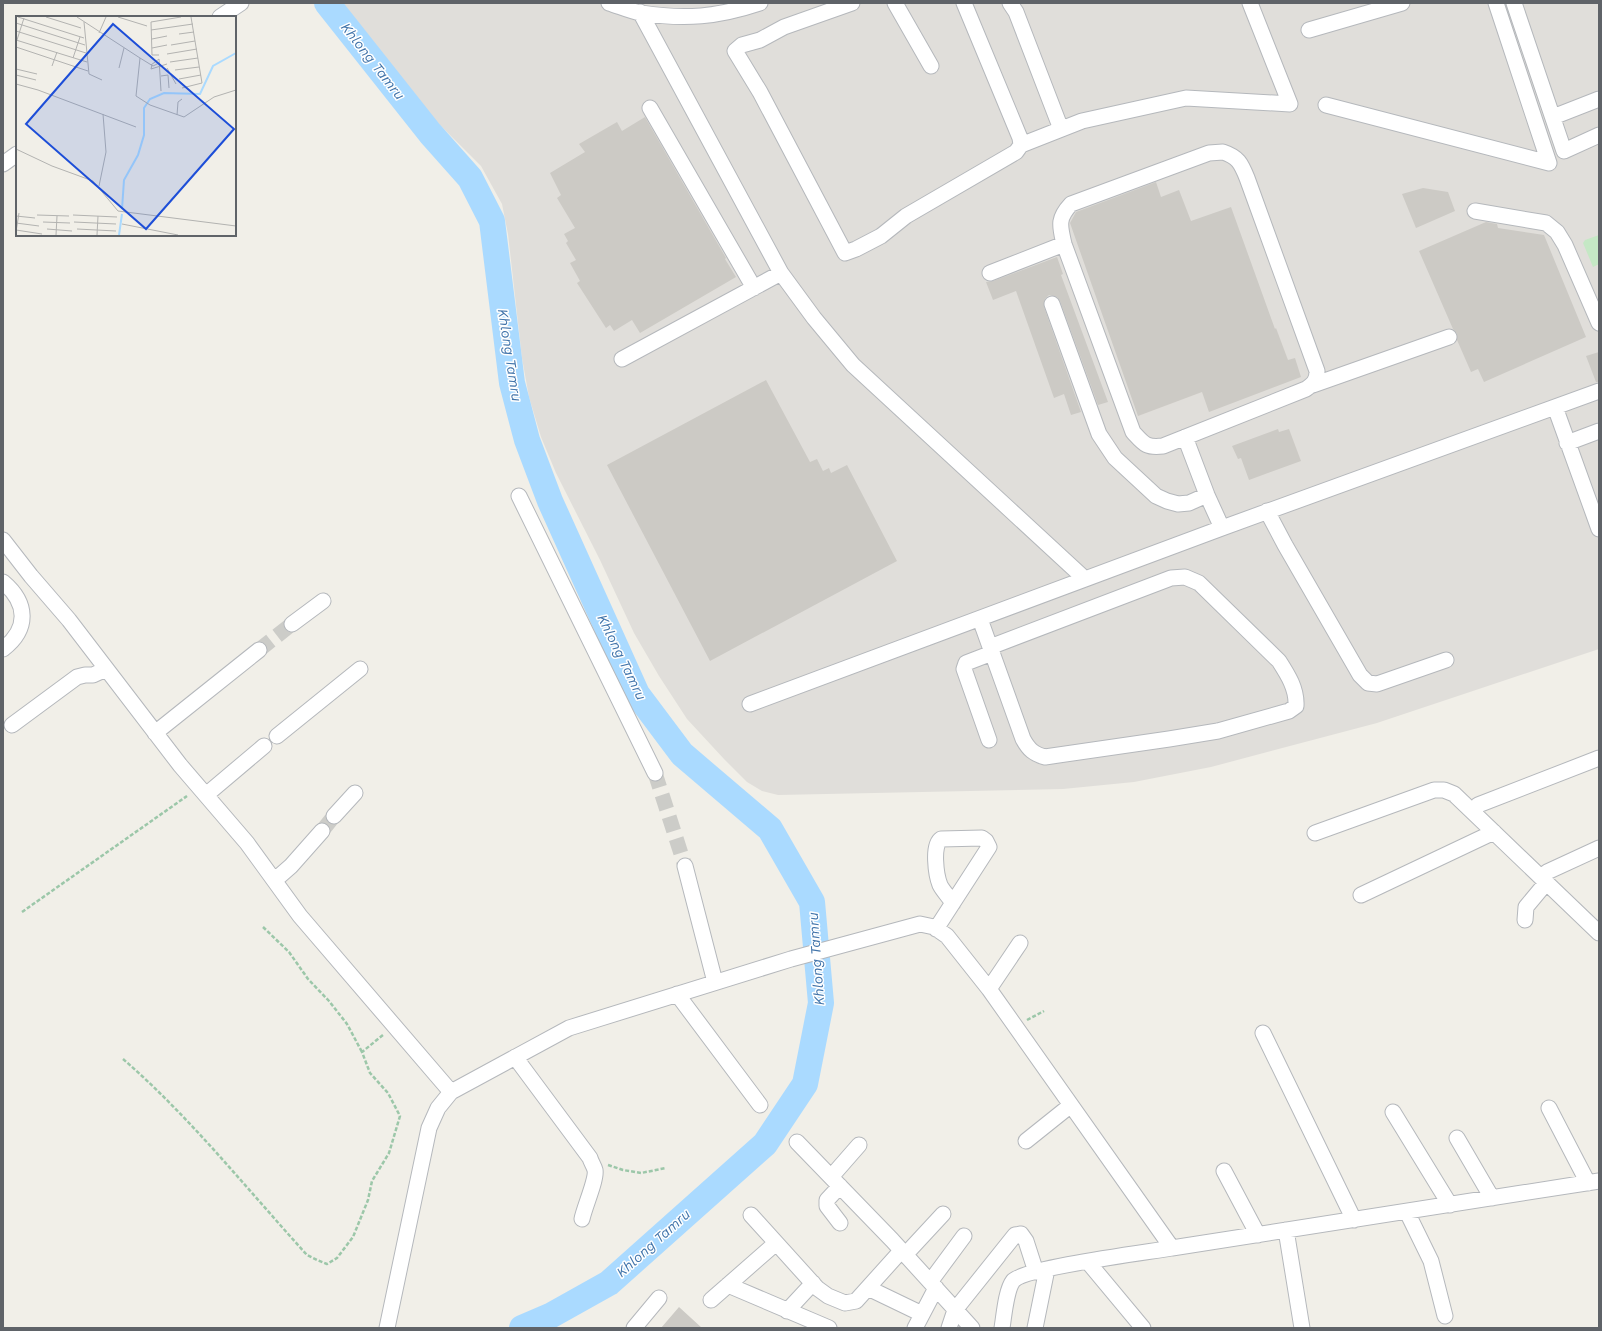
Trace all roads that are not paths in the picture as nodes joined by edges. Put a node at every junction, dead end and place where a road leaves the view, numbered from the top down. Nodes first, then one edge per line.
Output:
1 (241, 3) edge
2 (608, 3) edge
3 (760, 3) edge
4 (852, 3) edge
5 (895, 3) edge
6 (964, 3) edge
7 (1010, 3) edge
8 (1250, 3) edge
9 (1402, 3) edge
10 (1496, 3) edge
11 (1514, 3) edge
12 (715, 9) edge
13 (640, 12) junction
14 (222, 16) edge
15 (1309, 30) dead end
16 (931, 66) dead end
17 (1599, 99) edge
18 (1326, 105) dead end
19 (650, 108) dead end
20 (1553, 116) junction
21 (1061, 129) junction
22 (1599, 135) edge
23 (1021, 145) junction
24 (16, 155) edge
25 (3, 164) edge
26 (1475, 211) dead end
27 (1064, 244) junction
28 (781, 273) junction
29 (990, 273) dead end
30 (754, 288) junction
31 (1052, 304) dead end
32 (1599, 323) edge
33 (1449, 337) dead end
34 (622, 359) dead end
35 (1313, 385) junction
36 (1599, 391) edge
37 (1555, 407) junction
38 (1599, 431) edge
39 (1185, 437) junction
40 (1567, 442) junction
41 (1207, 495) junction
42 (518, 496) dead end
43 (1267, 511) junction
44 (1222, 528) junction
45 (1599, 529) edge
46 (3, 540) edge
47 (1084, 579) junction
48 (3, 582) edge
49 (40, 587) junction
50 (323, 602) dead end
51 (20, 604) junction
52 (980, 619) junction
53 (292, 624) tunnel mouth
54 (3, 649) edge
55 (259, 650) tunnel mouth
56 (991, 650) junction
57 (1446, 660) dead end
58 (106, 669) junction
59 (360, 669) dead end
60 (750, 704) dead end
61 (12, 725) dead end
62 (155, 733) junction
63 (277, 736) dead end
64 (989, 740) dead end
65 (264, 746) dead end
66 (1599, 758) edge
67 (655, 773) tunnel mouth
68 (202, 791) junction
69 (355, 794) dead end
70 (1478, 805) dead end
71 (334, 816) tunnel mouth
72 (322, 831) tunnel mouth
73 (1494, 832) junction
74 (1316, 833) dead end
75 (1599, 848) edge
76 (685, 866) tunnel mouth
77 (1547, 878) junction
78 (275, 880) junction
79 (1361, 895) dead end
80 (953, 903) junction
81 (1525, 920) dead end
82 (936, 928) junction
83 (1599, 933) edge
84 (1020, 943) dead end
85 (715, 982) junction
86 (989, 989) junction
87 (677, 994) junction
88 (1263, 1033) dead end
89 (515, 1057) junction
90 (451, 1092) junction
91 (760, 1105) dead end
92 (1071, 1105) junction
93 (1549, 1108) dead end
94 (1393, 1112) dead end
95 (1457, 1138) dead end
96 (1026, 1141) dead end
97 (797, 1142) dead end
98 (859, 1145) dead end
99 (1224, 1170) dead end
100 (835, 1181) junction
101 (1594, 1182) edge
102 (1492, 1198) junction
103 (1450, 1205) junction
104 (1407, 1212) junction
105 (943, 1214) dead end
106 (751, 1215) dead end
107 (582, 1219) dead end
108 (1354, 1220) junction
109 (840, 1223) dead end
110 (1286, 1230) junction
111 (1258, 1235) junction
112 (964, 1236) dead end
113 (776, 1243) junction
114 (1172, 1248) junction
115 (903, 1253) junction
116 (1088, 1262) junction
117 (1042, 1270) junction
118 (813, 1283) junction
119 (728, 1285) junction
120 (933, 1285) junction
121 (868, 1288) junction
122 (659, 1298) dead end
123 (711, 1300) dead end
124 (955, 1310) junction
125 (788, 1311) junction
126 (922, 1314) junction
127 (1445, 1316) dead end
128 (387, 1328) edge
129 (634, 1328) edge
130 (829, 1328) edge
131 (915, 1328) edge
132 (949, 1328) edge
133 (972, 1328) edge
134 (1002, 1328) edge
135 (1035, 1328) edge
136 (1143, 1328) edge
137 (1302, 1328) edge

1 - 14 street
2 - 13 street
3 - 12 street
4 - 23 street
5 - 16 street
6 - 23 street
7 - 21 street
8 - 21 street
9 - 15 street
10 - 18 street
11 - 20 street
12 - 13 street
13 - 28 street
17 - 20 street
19 - 30 street
20 - 22 street
21 - 23 street
24 - 25 street
26 - 32 street
27 - 29 street
27 - 35 street
27 - 39 street
28 - 30 street
28 - 47 street
30 - 34 street
31 - 41 street
33 - 35 street
35 - 39 street
36 - 37 street
37 - 40 street
37 - 43 street
38 - 40 street
39 - 41 street
40 - 45 street
41 - 44 street
42 - 67 street
43 - 44 street
43 - 57 street
44 - 47 street
46 - 49 street
47 - 52 street
48 - 51 street
49 - 51 street
49 - 58 street
50 - 53 street
51 - 54 street
52 - 56 street
52 - 60 street
55 - 62 street
56 - 56 street
56 - 64 street
58 - 61 street
58 - 62 street
59 - 63 street
62 - 68 street
65 - 68 street
66 - 70 street
68 - 78 street
69 - 71 street
72 - 78 street
73 - 74 street
73 - 77 street
73 - 79 street
75 - 77 street
76 - 85 street
77 - 81 street
77 - 83 street
78 - 90 street
80 - 80 street
80 - 82 street
82 - 85 street
82 - 86 street
84 - 86 street
85 - 87 street
86 - 92 street
87 - 89 street
87 - 91 street
88 - 108 street
89 - 90 street
89 - 107 street
90 - 128 street
92 - 96 street
92 - 114 street
93 - 101 street
94 - 103 street
95 - 102 street
97 - 100 street
98 - 100 street
99 - 111 street
100 - 109 street
100 - 115 street
101 - 102 street
102 - 103 street
103 - 104 street
104 - 108 street
104 - 127 street
105 - 115 street
106 - 113 street
108 - 110 street
110 - 111 street
110 - 137 street
111 - 114 street
112 - 120 street
113 - 118 street
113 - 119 street
114 - 116 street
115 - 120 street
115 - 121 street
116 - 117 street
116 - 136 street
117 - 124 street
117 - 134 street
117 - 135 street
118 - 121 street
118 - 125 street
119 - 123 street
119 - 125 street
120 - 124 street
120 - 126 street
121 - 126 street
122 - 129 street
124 - 132 street
124 - 133 street
125 - 130 street
126 - 131 street

